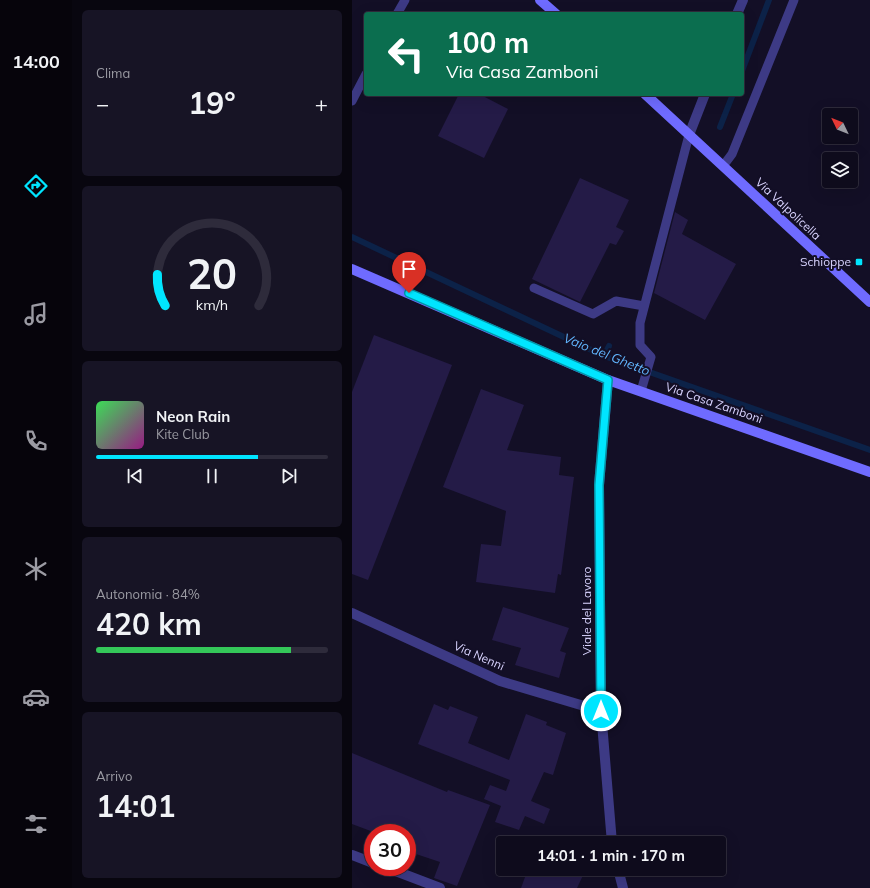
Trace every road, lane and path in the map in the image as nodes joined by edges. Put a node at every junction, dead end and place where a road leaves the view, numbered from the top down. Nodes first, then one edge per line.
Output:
1 (405, 0) edge
2 (540, 0) edge
3 (743, 0) edge
4 (794, 0) edge
5 (398, 12) edge
6 (554, 12) edge
7 (738, 12) edge
8 (364, 78) edge
9 (647, 96) edge
10 (704, 96) edge
11 (352, 101) edge
12 (689, 135) junction
13 (723, 166) junction
14 (352, 269) edge
15 (534, 288) dead end
16 (870, 302) edge
17 (644, 306) junction
18 (608, 380) junction
19 (641, 391) junction
20 (870, 472) edge
21 (352, 613) edge
22 (601, 711) junction
23 (611, 836) edge
24 (352, 855) edge
25 (364, 860) edge
26 (409, 876) edge
27 (620, 876) edge
28 (440, 888) edge
29 (623, 888) edge

1 - 5 lane
2 - 6 street
3 - 7 street
4 - 13 lane
8 - 11 lane
9 - 12 street, Via Valpolicella
10 - 12 street
12 - 13 street, Via Valpolicella
12 - 17 lane
13 - 16 street, Via Valpolicella
14 - 18 street, Via Casa Zamboni
15 - 17 lane
17 - 19 lane
18 - 19 street, Via Casa Zamboni
18 - 22 street, Viale del Lavoro
19 - 20 street, Via Casa Zamboni
21 - 22 street, Via Nenni
22 - 23 street, Viale del Lavoro
24 - 25 street
26 - 28 street
27 - 29 street

